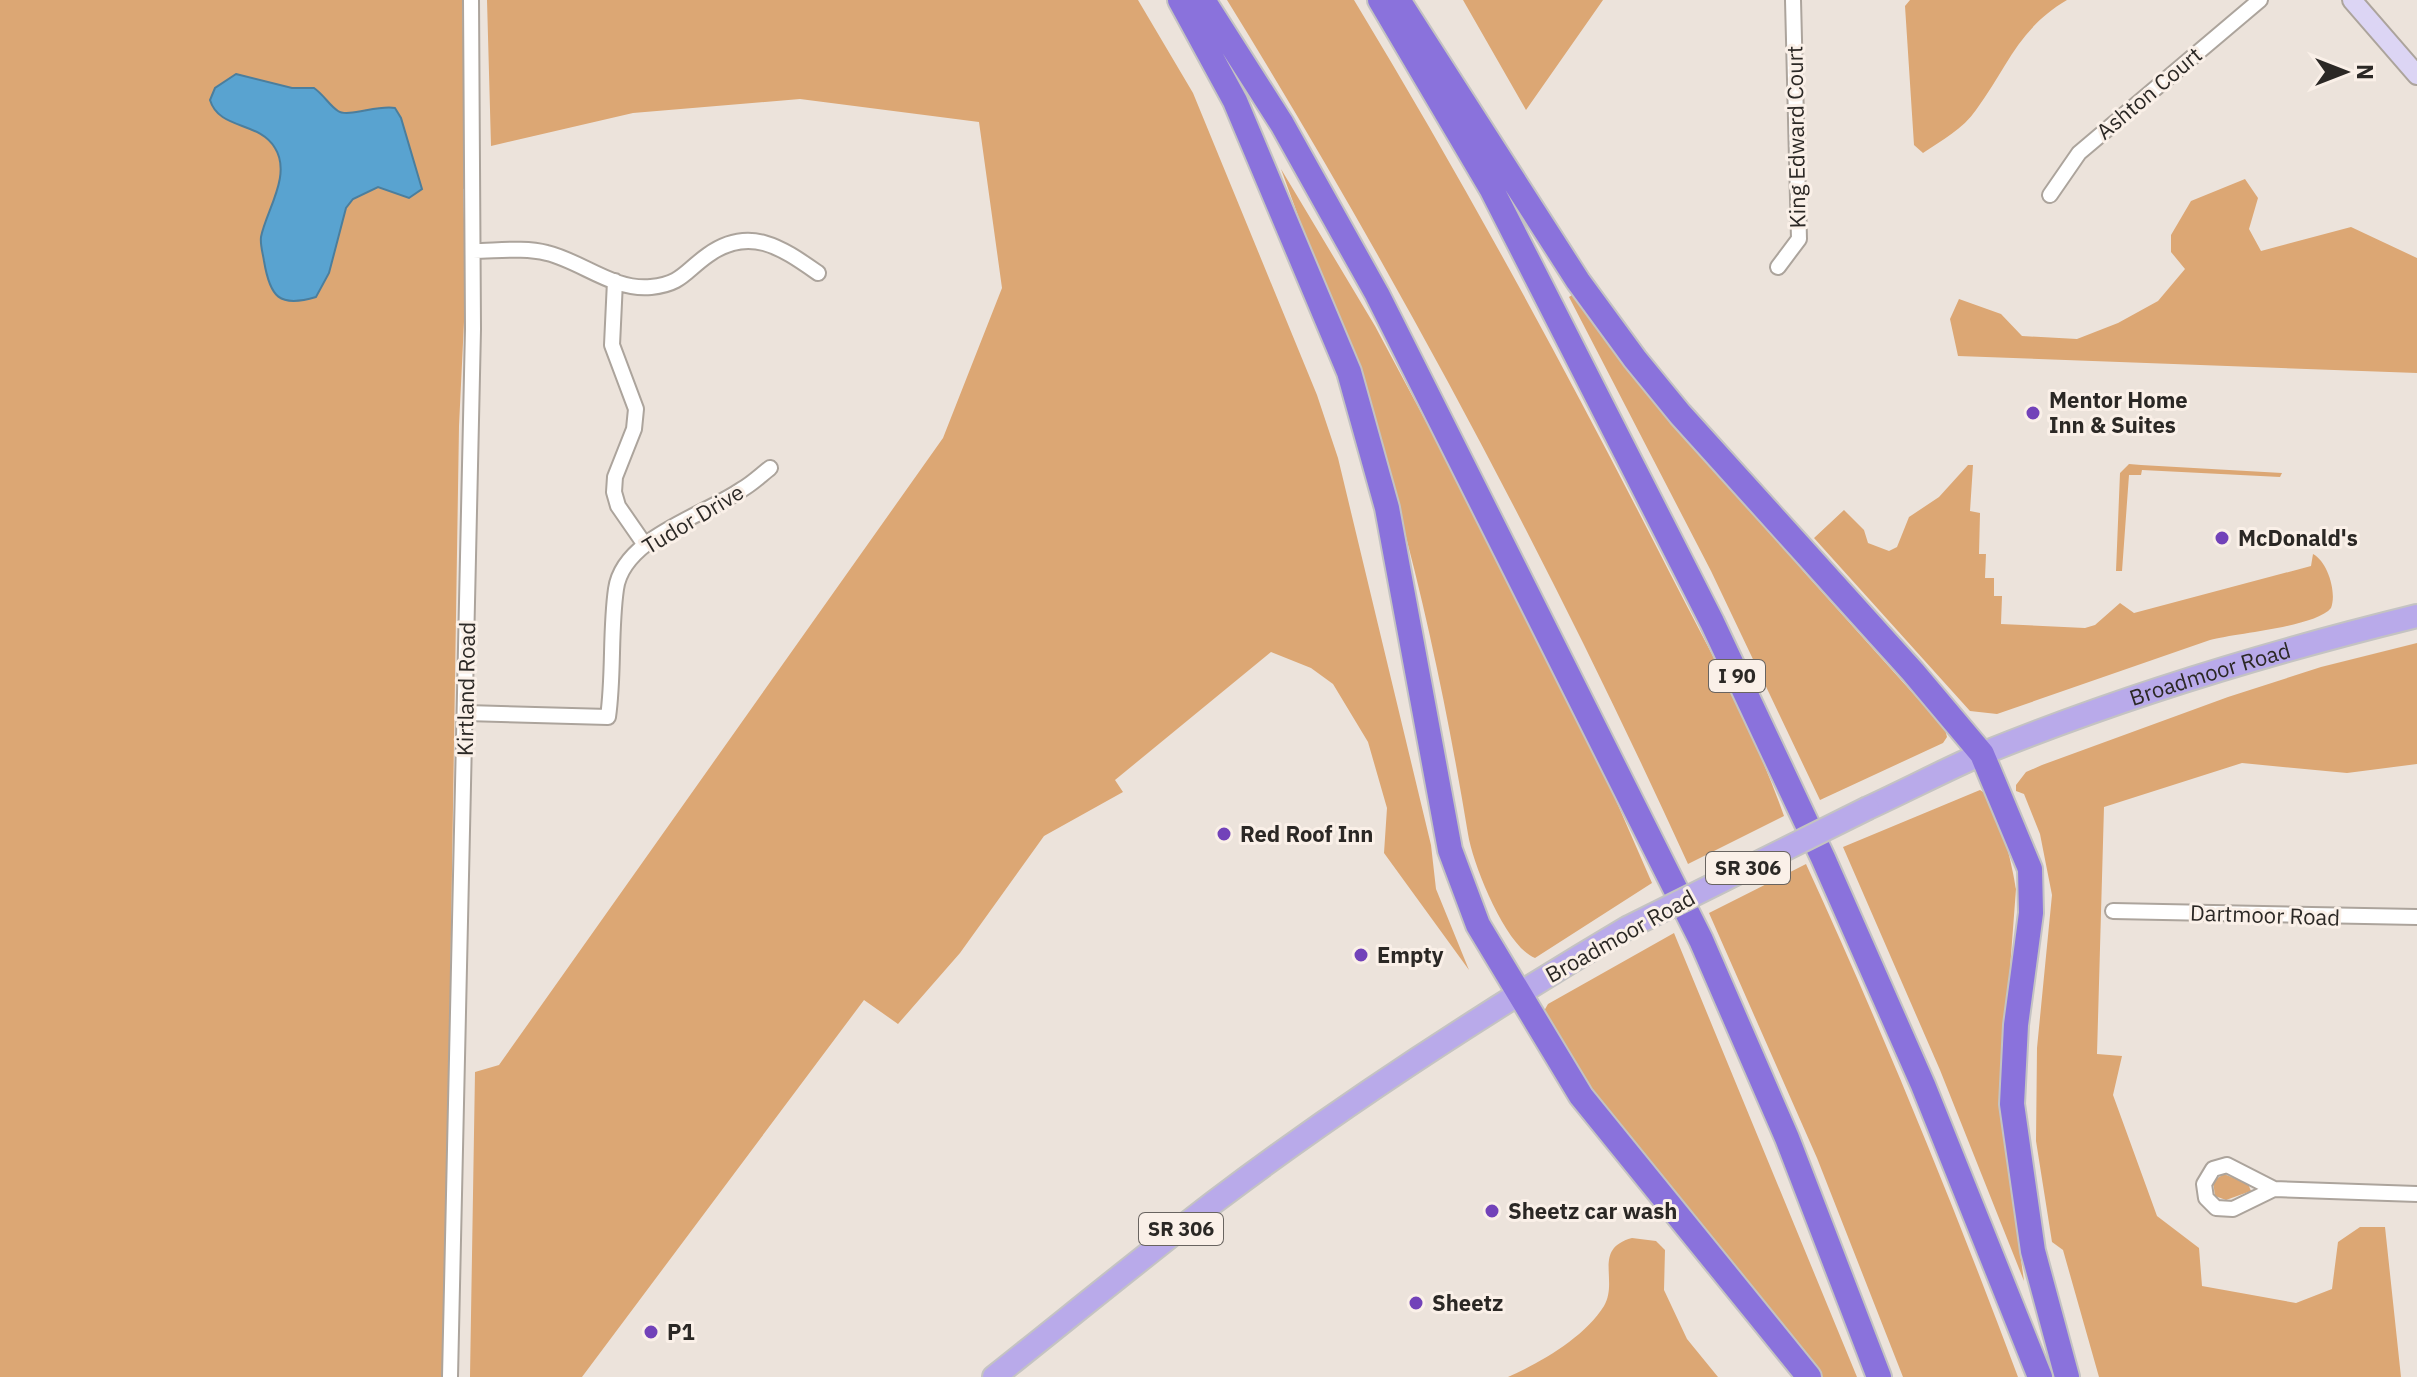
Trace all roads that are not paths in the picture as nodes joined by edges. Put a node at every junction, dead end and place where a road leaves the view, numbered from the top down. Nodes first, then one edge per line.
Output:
1 (471, 0) edge
2 (1180, 0) edge
3 (1203, 0) edge
4 (1380, 0) edge
5 (1398, 0) edge
6 (1793, 0) edge
7 (2260, 0) edge
8 (2352, 0) edge
9 (2417, 75) edge
10 (2050, 195) dead end
11 (473, 251) junction
12 (1778, 267) dead end
13 (818, 273) dead end
14 (615, 281) junction
15 (770, 468) dead end
16 (645, 545) junction
17 (2417, 616) edge
18 (466, 713) junction
19 (1982, 754) junction
20 (2113, 911) dead end
21 (2417, 917) edge
22 (1518, 993) junction
23 (2274, 1189) junction
24 (2417, 1194) edge
25 (450, 1377) edge
26 (994, 1377) edge
27 (1809, 1377) edge
28 (1879, 1377) edge
29 (2040, 1377) edge
30 (2067, 1377) edge

1 - 11 street, Kirtland Road
2 - 22 highway
3 - 28 highway
4 - 29 highway, I 90
5 - 19 highway
6 - 12 street, King Edward Court
7 - 10 street, Ashton Court
8 - 9 main road
11 - 14 street
11 - 18 street, Kirtland Road
13 - 14 street
14 - 16 street
15 - 16 street, Tudor Drive
16 - 18 street, Tudor Drive
17 - 19 main road, Broadmoor Road / SR 306
18 - 25 street, Kirtland Road
19 - 22 main road, Broadmoor Road / SR 306, bridge
19 - 30 highway
20 - 21 street, Dartmoor Road
22 - 26 main road, Broadmoor Road / SR 306
22 - 27 highway
23 - 23 street
23 - 24 street

